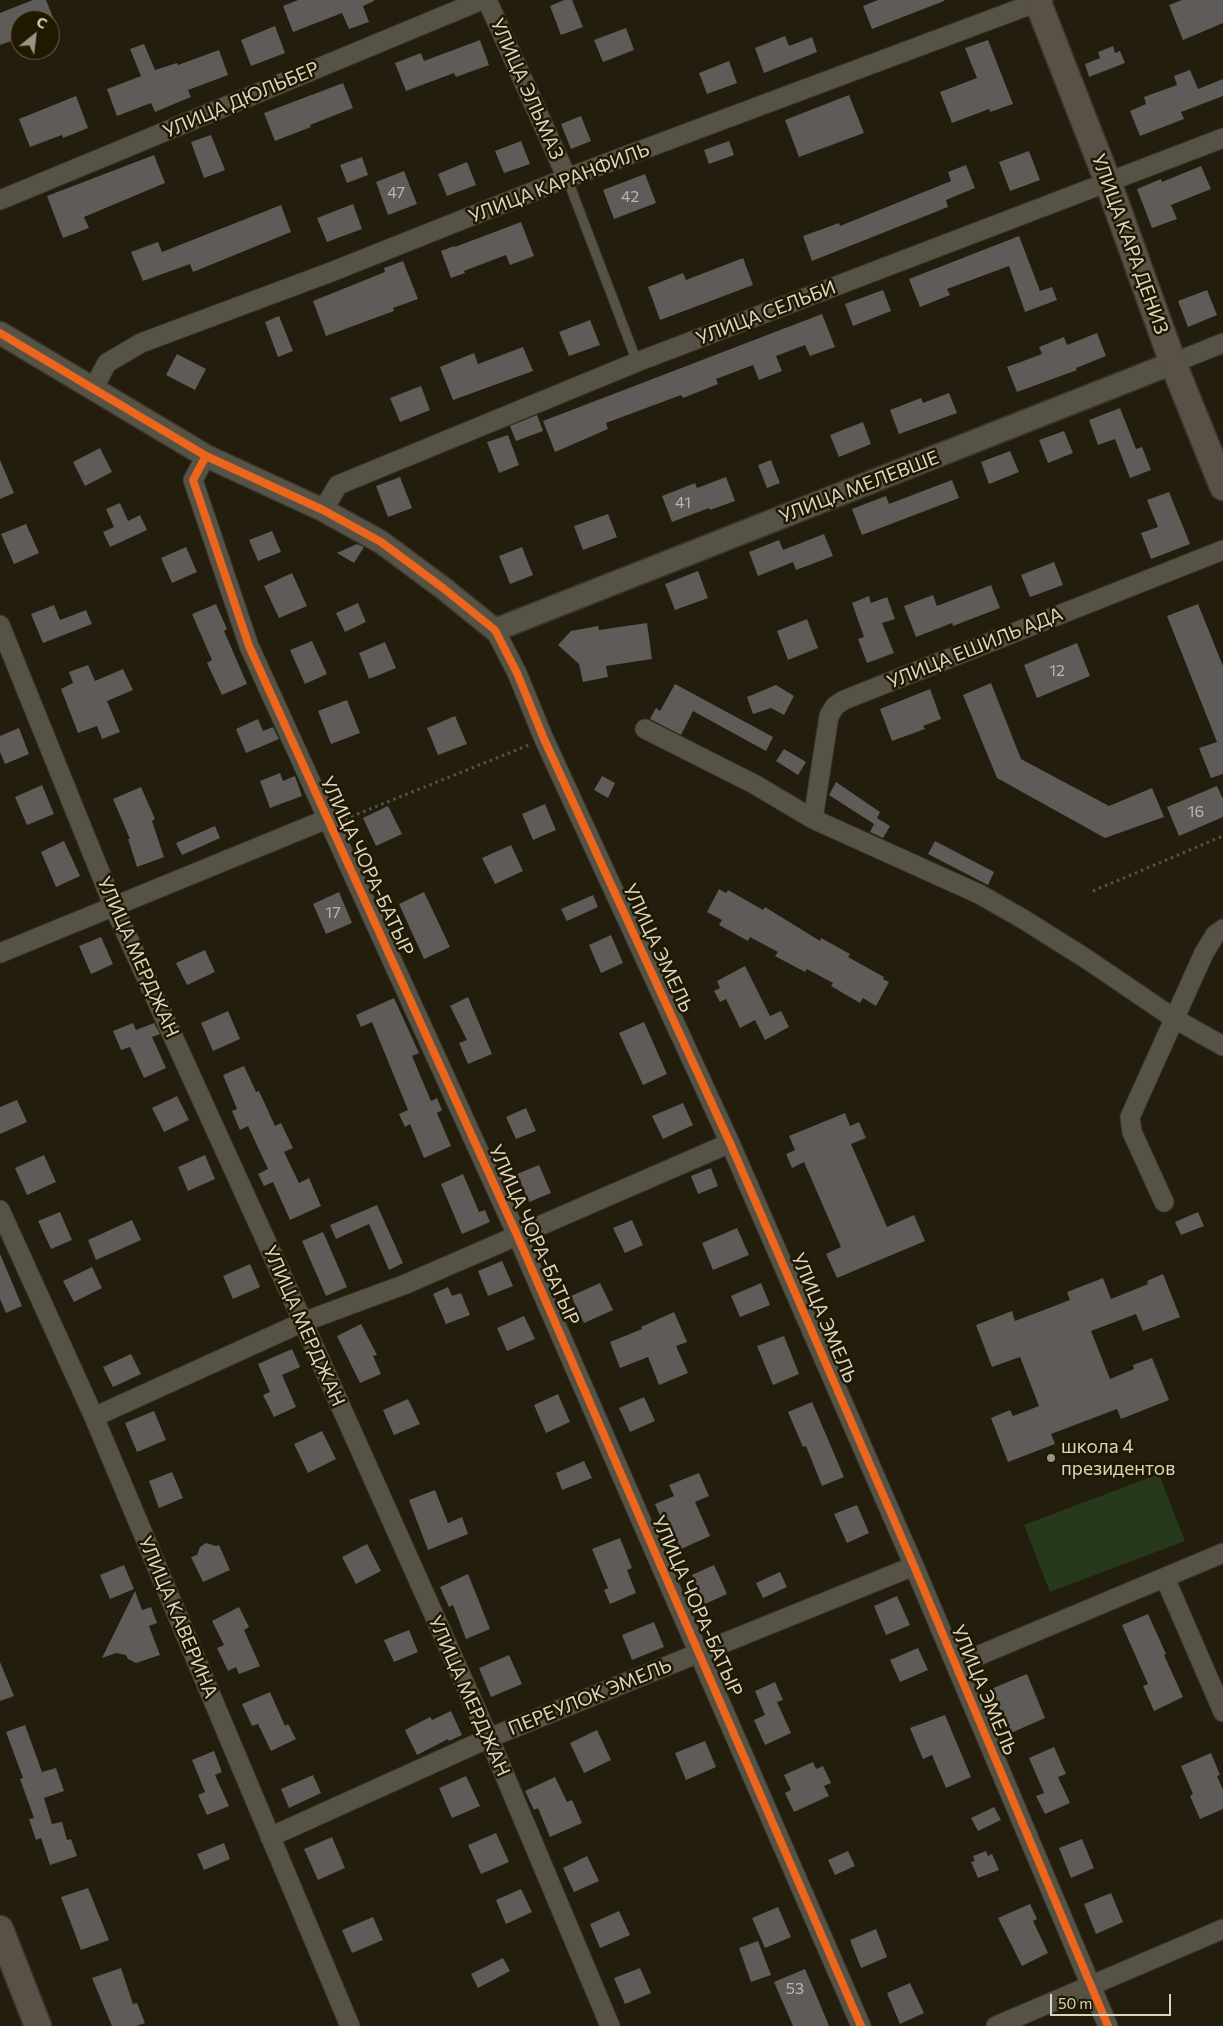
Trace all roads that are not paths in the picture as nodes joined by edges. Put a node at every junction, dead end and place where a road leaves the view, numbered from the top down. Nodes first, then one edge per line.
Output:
1 (482, 0) edge
2 (487, 0) edge
3 (1040, 1) edge
4 (1223, 138) edge
5 (567, 178) junction
6 (1108, 182) junction
7 (0, 200) edge
8 (0, 333) edge
9 (1223, 343) edge
10 (638, 362) junction
11 (1173, 363) junction
12 (93, 389) junction
13 (206, 456) junction
14 (1223, 487) edge
15 (324, 510) junction
16 (1223, 550) edge
17 (0, 626) edge
18 (496, 630) junction
19 (644, 729) dead end
20 (813, 820) junction
21 (329, 822) junction
22 (114, 907) junction
23 (1223, 929) edge
24 (0, 954) edge
25 (1174, 1019) junction
26 (1223, 1046) edge
27 (730, 1143) junction
28 (1164, 1202) dead end
29 (0, 1210) edge
30 (517, 1235) junction
31 (303, 1322) junction
32 (94, 1417) junction
33 (1223, 1553) edge
34 (914, 1566) junction
35 (1165, 1578) junction
36 (699, 1652) junction
37 (956, 1666) junction
38 (1223, 1712) edge
39 (489, 1738) junction
40 (270, 1837) junction
41 (0, 1929) edge
42 (1223, 1929) edge
43 (1091, 1986) junction
44 (38, 2026) edge
45 (350, 2026) edge
46 (610, 2026) edge
47 (861, 2026) edge
48 (996, 2026) edge
49 (1108, 2026) edge

1 - 7 street, УЛИЦА ДЮЛЬБЕР
2 - 5 street, УЛИЦА ЭЛЬМАЗ
3 - 5 street, УЛИЦА КАРАНФИЛЬ
3 - 6 main road, УЛИЦА КАРА ДЕНИЗ
4 - 6 street, УЛИЦА СЕЛЬБИ
5 - 10 lane
5 - 12 street, УЛИЦА КАРАНФИЛЬ
6 - 10 street, УЛИЦА СЕЛЬБИ
6 - 11 main road, УЛИЦА КАРА ДЕНИЗ
8 - 12 street
9 - 11 street, УЛИЦА МЕЛЕВШЕ
10 - 15 street, УЛИЦА СЕЛЬБИ
11 - 14 main road, УЛИЦА КАРА ДЕНИЗ
11 - 18 street, УЛИЦА МЕЛЕВШЕ
12 - 13 street
13 - 15 street
13 - 21 street, УЛИЦА ЧОРА-БАТЫР
15 - 18 street
16 - 20 street, УЛИЦА ЕШИЛЬ АДА
17 - 22 street, УЛИЦА МЕРДЖАН
18 - 27 street, УЛИЦА ЭМЕЛЬ
19 - 20 street
20 - 25 street
21 - 22 street
21 - 30 street, УЛИЦА ЧОРА-БАТЫР
22 - 24 street
22 - 31 street, УЛИЦА МЕРДЖАН
23 - 25 street
25 - 26 street
25 - 28 street
27 - 30 street
27 - 34 street, УЛИЦА ЭМЕЛЬ
29 - 32 street, УЛИЦА КАВЕРИНА
30 - 31 street
30 - 36 street, УЛИЦА ЧОРА-БАТЫР
31 - 32 street
31 - 39 street, УЛИЦА МЕРДЖАН
32 - 40 street, УЛИЦА КАВЕРИНА
33 - 35 street
34 - 36 street, ПЕРЕУЛОК ЭМЕЛЬ
34 - 37 street, УЛИЦА ЭМЕЛЬ
35 - 37 street
35 - 38 street
36 - 39 street, ПЕРЕУЛОК ЭМЕЛЬ
36 - 47 street, УЛИЦА ЧОРА-БАТЫР
37 - 43 street, УЛИЦА ЭМЕЛЬ
39 - 40 street, ПЕРЕУЛОК ЭМЕЛЬ
39 - 46 street, УЛИЦА МЕРДЖАН
40 - 45 street, УЛИЦА КАВЕРИНА
41 - 44 main road
42 - 43 street
43 - 48 street
43 - 49 street, УЛИЦА ЭМЕЛЬ

